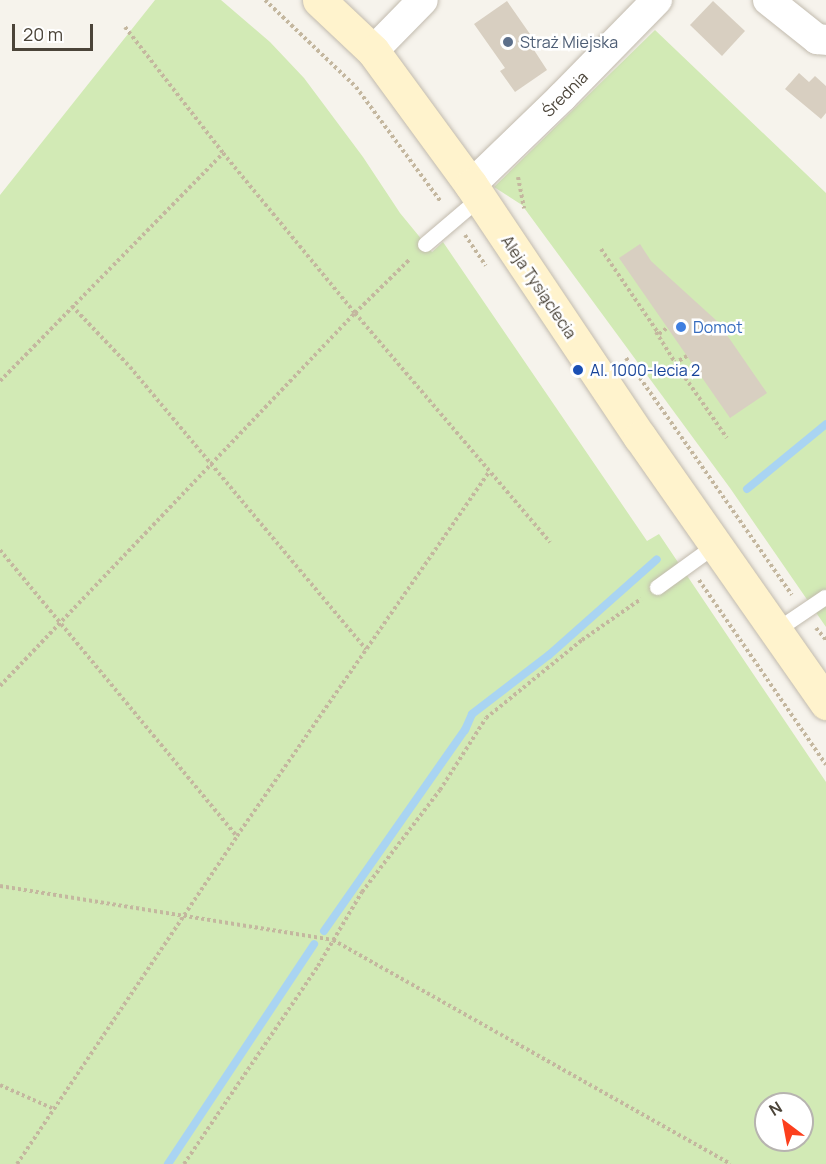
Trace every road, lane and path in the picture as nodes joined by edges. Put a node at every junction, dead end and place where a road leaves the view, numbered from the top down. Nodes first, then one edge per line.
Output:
1 (265, 0) edge
2 (319, 0) edge
3 (423, 0) edge
4 (657, 0) edge
5 (768, 0) edge
6 (125, 27) dead end
7 (826, 40) edge
8 (373, 51) junction
9 (506, 151) junction
10 (223, 153) junction
11 (475, 191) junction
12 (529, 216) dead end
13 (454, 219) junction
14 (425, 244) joint
15 (601, 249) dead end
16 (489, 271) dead end
17 (72, 306) junction
18 (355, 313) junction
19 (650, 321) junction
20 (667, 328) dead end
21 (623, 353) dead end
22 (687, 356) dead end
23 (675, 363) junction
24 (0, 381) edge
25 (728, 438) dead end
26 (213, 464) junction
27 (490, 471) junction
28 (550, 542) dead end
29 (715, 545) junction
30 (0, 550) edge
31 (689, 565) junction
32 (657, 587) joint
33 (825, 597) edge
34 (804, 612) junction
35 (60, 623) junction
36 (776, 630) junction
37 (826, 640) edge
38 (366, 649) junction
39 (0, 686) edge
40 (826, 704) edge
41 (826, 765) edge
42 (237, 836) junction
43 (0, 886) edge
44 (184, 916) junction
45 (333, 940) junction
46 (0, 1085) edge
47 (54, 1109) junction
48 (17, 1164) edge
49 (184, 1164) edge
50 (730, 1164) edge

1 - 13 path
2 - 8 street, Aleja Tysiąclecia
3 - 8 street
4 - 9 street, Średnia
5 - 7 street
6 - 10 path
8 - 11 street, Aleja Tysiąclecia
9 - 11 street, Średnia
9 - 12 path
10 - 17 path
10 - 18 path
11 - 13 lane
11 - 29 street, Aleja Tysiąclecia
13 - 14 lane
13 - 16 path
14 - 18 path
15 - 19 path
17 - 24 path
17 - 26 path
18 - 26 path
18 - 27 path
19 - 20 path
19 - 23 path
21 - 34 path
22 - 23 path
23 - 25 path
26 - 35 path
26 - 38 path
27 - 28 path
27 - 38 path
29 - 31 lane
29 - 36 street, Aleja Tysiąclecia
30 - 35 path
31 - 32 lane
31 - 41 path
32 - 45 path
33 - 34 lane
34 - 36 lane
34 - 37 path
35 - 39 path
35 - 42 path
36 - 40 street, Aleja Tysiąclecia
38 - 42 path
42 - 44 path
43 - 44 path
44 - 45 path
44 - 47 path
45 - 49 path
45 - 50 path
46 - 47 path
47 - 48 path

